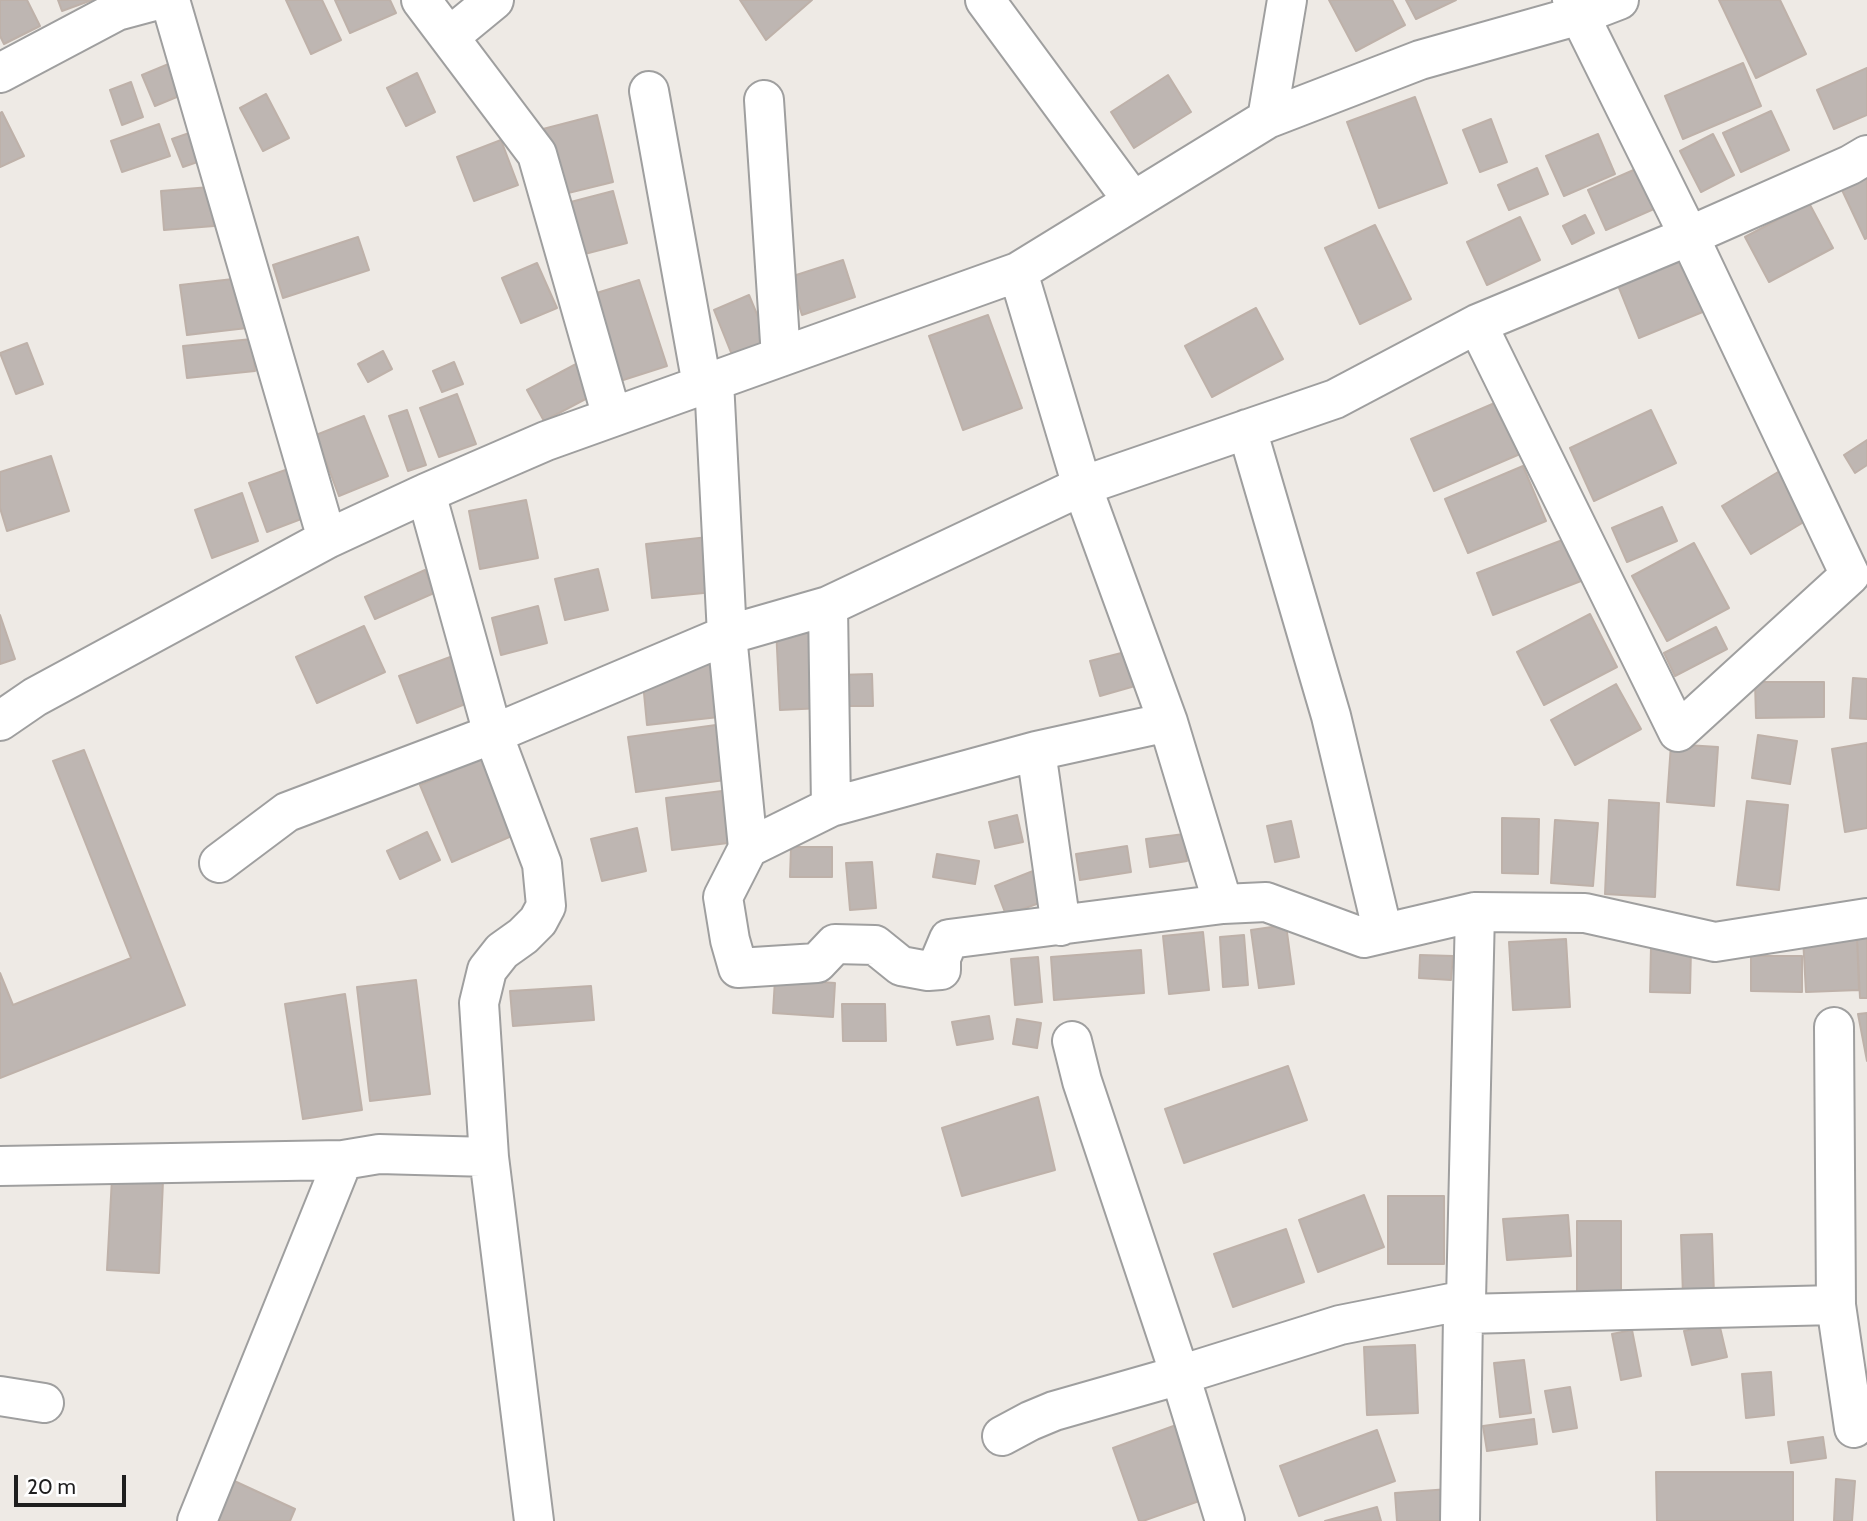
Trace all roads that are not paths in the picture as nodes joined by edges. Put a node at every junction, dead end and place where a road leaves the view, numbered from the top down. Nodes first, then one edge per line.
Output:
1 (158, 0) edge
2 (170, 0) edge
3 (421, 0) edge
4 (495, 0) edge
5 (985, 0) edge
6 (1287, 0) edge
7 (1619, 0) edge
8 (116, 5) edge
9 (1576, 7) edge
10 (449, 37) junction
11 (0, 73) edge
12 (649, 90) dead end
13 (764, 100) dead end
14 (1267, 118) junction
15 (1867, 155) edge
16 (1133, 201) junction
17 (1689, 236) junction
18 (1018, 272) junction
19 (1476, 324) junction
20 (781, 357) junction
21 (708, 383) junction
22 (612, 417) junction
23 (1247, 429) junction
24 (1082, 486) junction
25 (426, 493) junction
26 (327, 539) junction
27 (828, 606) junction
28 (727, 635) junction
29 (0, 721) edge
30 (1168, 722) junction
31 (493, 734) junction
32 (1036, 751) junction
33 (831, 807) junction
34 (748, 848) junction
35 (219, 863) dead end
36 (1223, 904) junction
37 (1475, 912) junction
38 (1867, 918) edge
39 (1061, 926) junction
40 (1383, 933) junction
41 (1834, 1027) dead end
42 (1072, 1041) dead end
43 (489, 1157) junction
44 (343, 1160) junction
45 (0, 1166) edge
46 (1836, 1305) junction
47 (1465, 1307) junction
48 (1181, 1375) junction
49 (0, 1396) edge
50 (44, 1403) dead end
51 (1854, 1428) dead end
52 (1002, 1436) dead end
53 (197, 1521) edge
54 (534, 1521) edge
55 (1225, 1521) edge
56 (1460, 1521) edge

1 - 8 street
2 - 26 street
3 - 10 street
4 - 10 street
5 - 16 street
6 - 14 street
7 - 9 street
8 - 11 street
9 - 14 street
9 - 17 street
10 - 22 street
12 - 21 street
13 - 20 street
14 - 16 street
15 - 17 street
16 - 18 street
17 - 19 street
17 - 19 street
18 - 20 street
18 - 24 street
19 - 23 street
20 - 21 street
21 - 22 street
21 - 28 street
22 - 25 street
23 - 24 street
23 - 40 street
24 - 27 street
24 - 30 street
25 - 26 street
25 - 31 street
26 - 29 street
27 - 28 street
27 - 33 street
28 - 31 street
28 - 34 street
30 - 32 street
30 - 36 street
31 - 35 street
31 - 43 street
32 - 33 street
32 - 39 street
33 - 34 street
34 - 39 street
36 - 39 street
36 - 40 street
37 - 38 street
37 - 40 street
37 - 47 street
41 - 46 street
42 - 48 street
43 - 44 street
43 - 54 street
44 - 45 street
44 - 53 street
46 - 47 street
46 - 51 street
47 - 48 street
47 - 56 street
48 - 52 street
48 - 55 street
49 - 50 street

